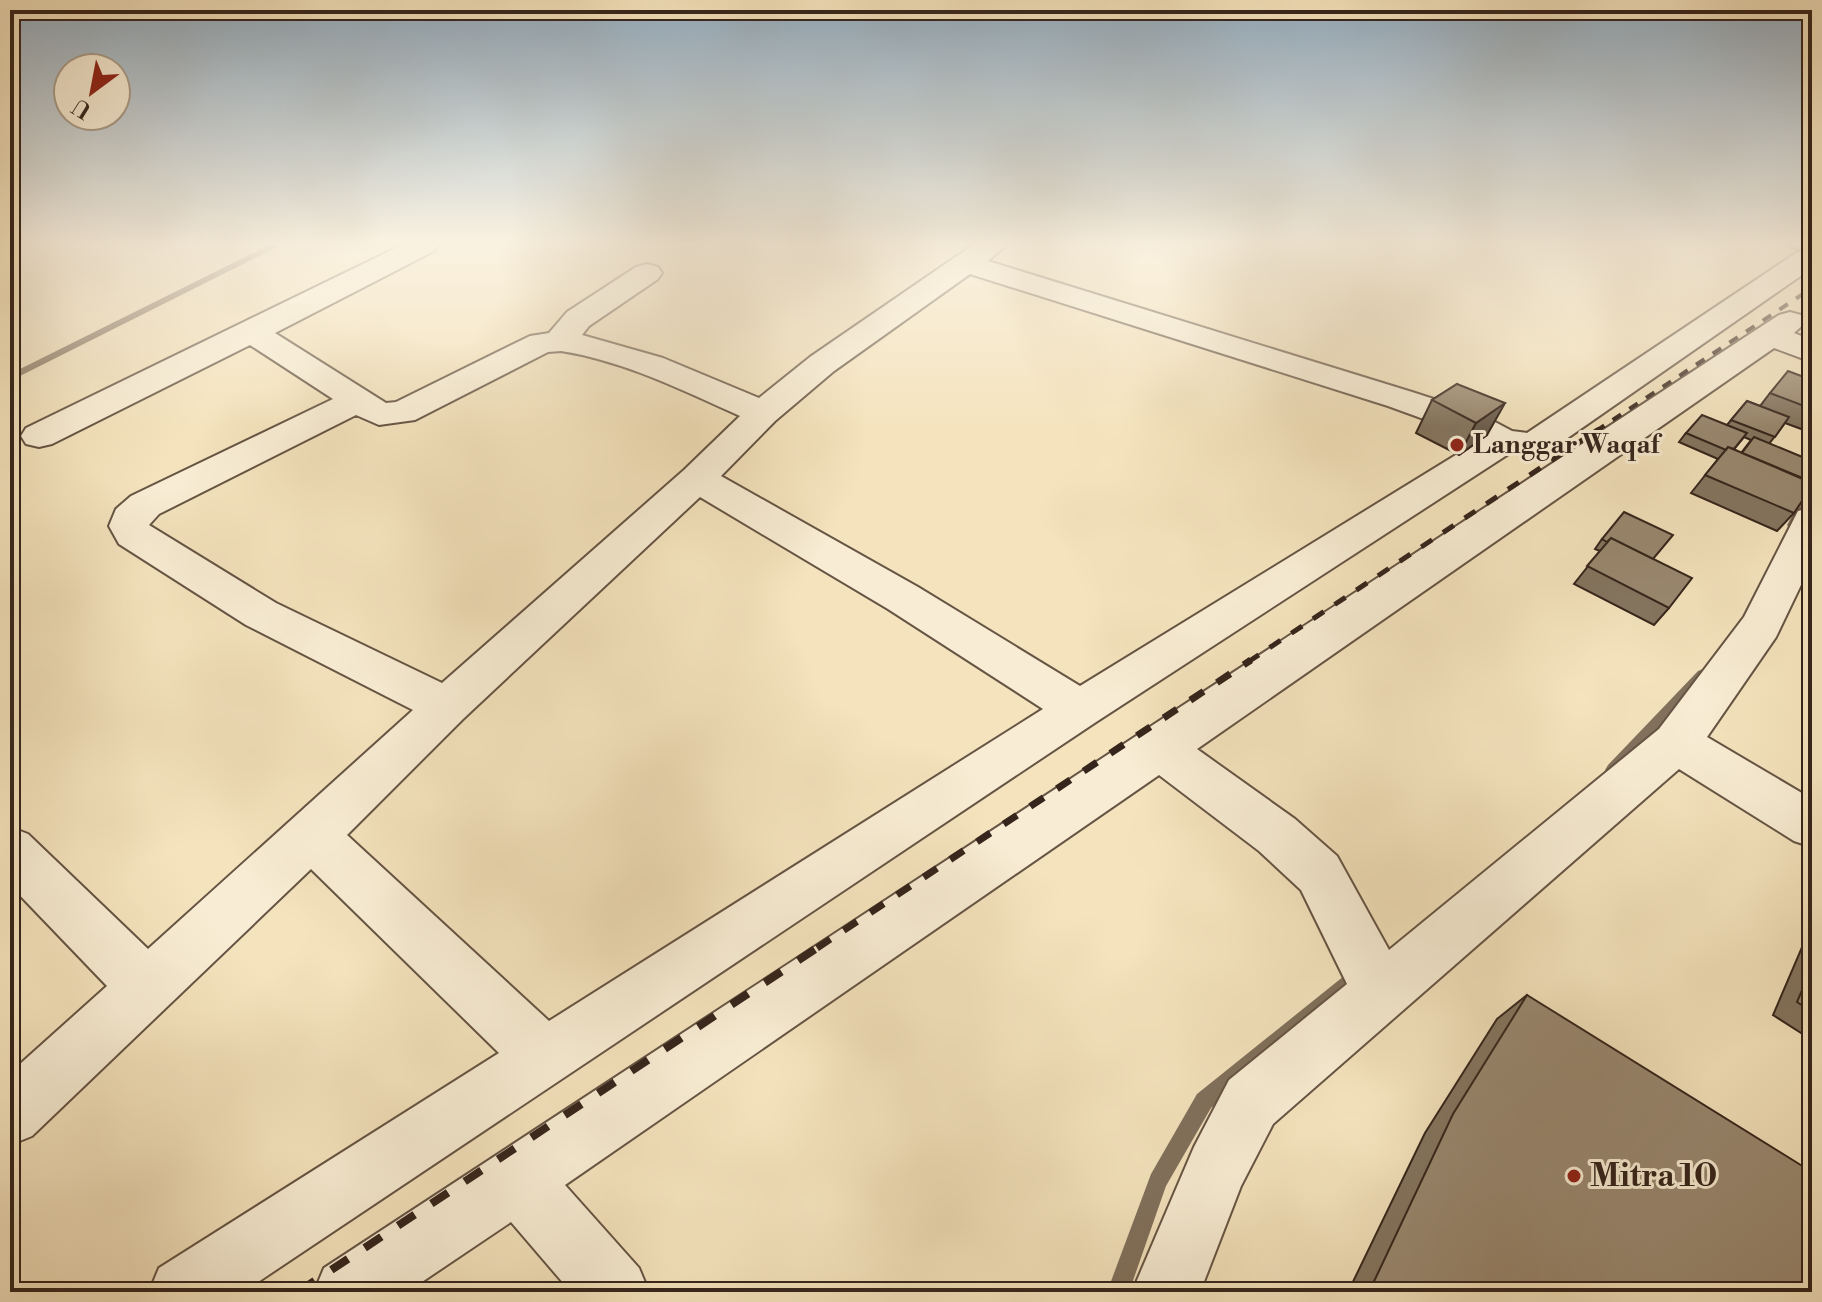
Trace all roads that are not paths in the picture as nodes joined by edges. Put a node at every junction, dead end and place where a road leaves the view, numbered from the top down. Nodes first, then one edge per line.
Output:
1 (304, 306) edge
2 (598, 306) edge
3 (904, 306) edge
4 (1138, 306) edge
5 (1737, 306) edge
6 (252, 332) junction
7 (1791, 336) edge
8 (561, 339) junction
9 (357, 401) junction
10 (763, 413) junction
11 (39, 436) dead end
12 (1504, 441) junction
13 (697, 479) junction
14 (1812, 520) edge
15 (447, 706) junction
16 (1080, 709) junction
17 (1676, 743) junction
18 (1160, 749) junction
19 (1812, 825) edge
20 (312, 836) junction
21 (10, 850) edge
22 (1372, 974) junction
23 (148, 988) junction
24 (545, 1057) junction
25 (10, 1114) edge
26 (517, 1180) junction
27 (183, 1292) edge
28 (348, 1292) edge
29 (615, 1292) edge
30 (1166, 1292) edge

1 - 6 street
2 - 8 street
3 - 10 street
4 - 12 street
5 - 12 street
6 - 9 street
6 - 11 street
7 - 18 street
8 - 9 street
8 - 10 street
9 - 15 street
10 - 13 street
12 - 16 street
13 - 15 street
13 - 16 street
14 - 17 street
15 - 20 street
16 - 24 street
17 - 19 street
17 - 22 street
18 - 22 street
18 - 26 street
20 - 23 street
20 - 24 street
21 - 23 street
22 - 30 street
23 - 25 street
24 - 27 street
26 - 28 street
26 - 29 street

